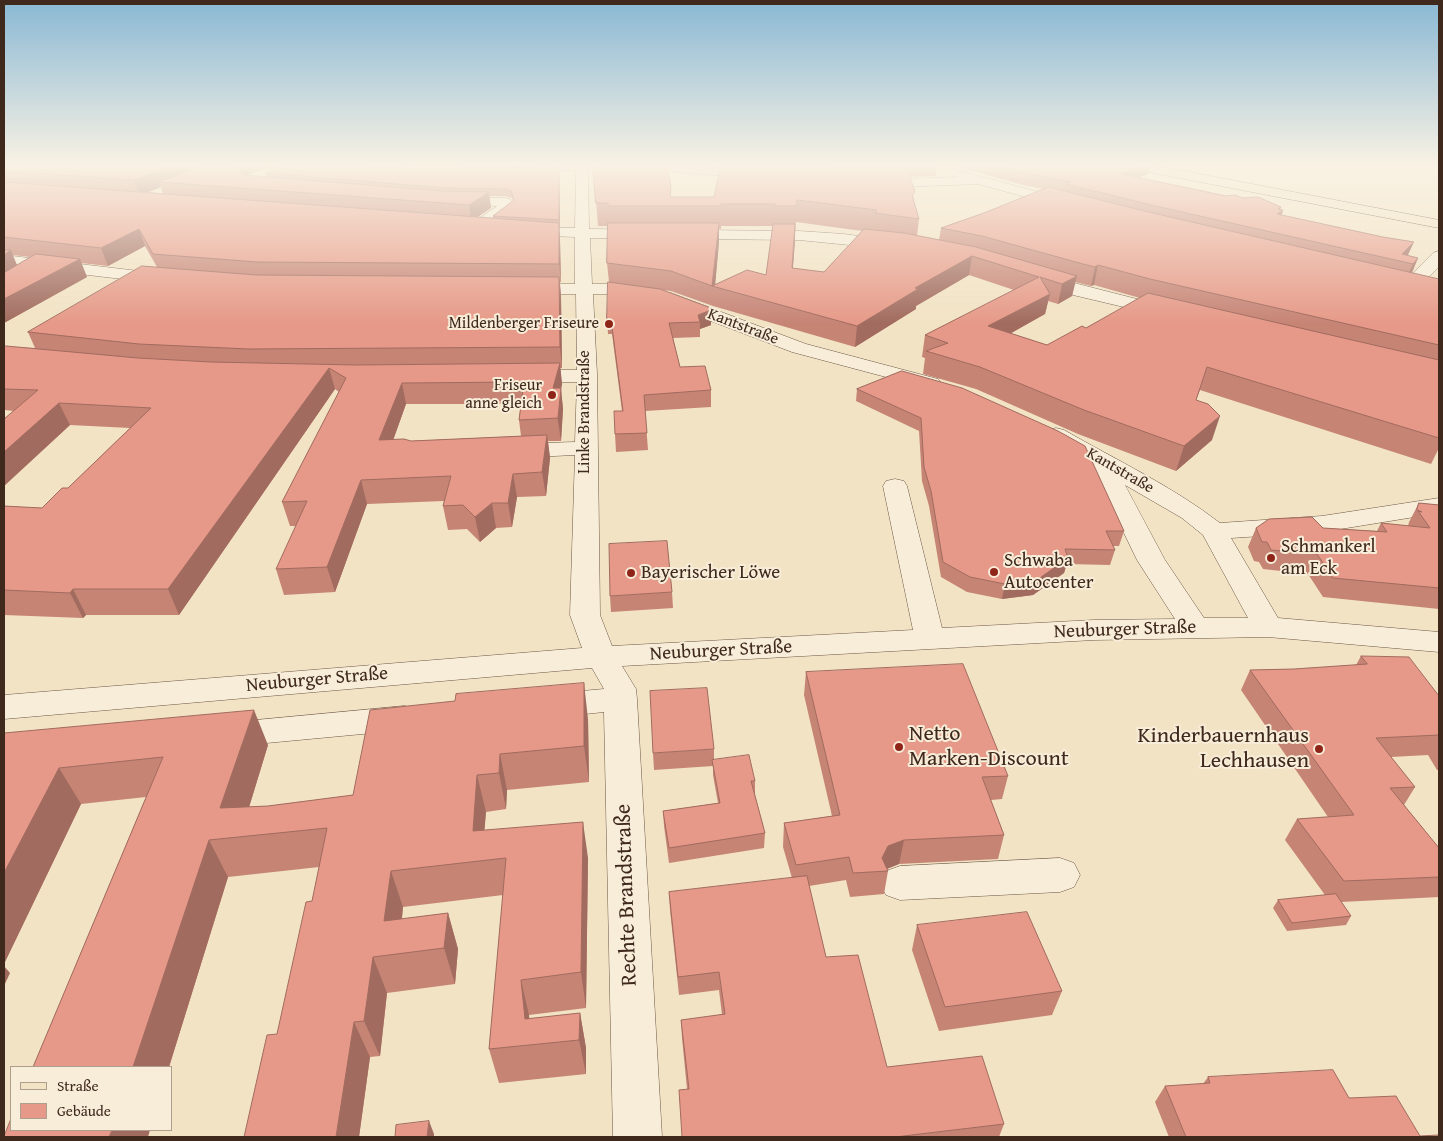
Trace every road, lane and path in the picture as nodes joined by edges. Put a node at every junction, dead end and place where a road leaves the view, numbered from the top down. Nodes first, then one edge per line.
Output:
1 (488, 217) edge
2 (582, 217) edge
3 (1404, 217) edge
4 (1439, 224) edge
5 (494, 230) edge
6 (512, 231) edge
7 (582, 234) junction
8 (1438, 244) edge
9 (908, 246) edge
10 (4, 260) edge
11 (41, 264) junction
12 (1024, 274) edge
13 (19, 278) edge
14 (178, 281) edge
15 (1409, 286) edge
16 (508, 288) edge
17 (583, 289) junction
18 (1182, 316) edge
19 (587, 376) junction
20 (501, 377) edge
21 (945, 388) edge
22 (1037, 425) edge
23 (585, 448) junction
24 (496, 452) edge
25 (1100, 459) junction
26 (895, 486) dead end
27 (1439, 505) edge
28 (1214, 531) junction
29 (1194, 627) junction
30 (1268, 627) junction
31 (930, 639) junction
32 (1439, 642) edge
33 (601, 657) junction
34 (621, 699) junction
35 (4, 707) edge
36 (514, 709) edge
37 (438, 715) edge
38 (196, 737) edge
39 (1060, 875) dead end
40 (900, 883) dead end
41 (637, 1137) edge

1 - 5 street
2 - 7 street, Linke Brandstraße
3 - 4 main road
6 - 7 street
7 - 9 street
7 - 17 street, Linke Brandstraße
8 - 15 street
10 - 11 street
11 - 13 street
11 - 14 street
12 - 18 street
16 - 17 street, Kantstraße
17 - 19 street, Linke Brandstraße
17 - 21 street, Kantstraße
19 - 20 street
19 - 23 street, Linke Brandstraße
22 - 25 street, Kantstraße
23 - 24 street
23 - 33 street, Linke Brandstraße
25 - 28 street, Kantstraße
25 - 29 street
26 - 31 street
27 - 28 street
28 - 30 street, Kantstraße
29 - 30 street, Neuburger Straße
29 - 31 street, Neuburger Straße
30 - 32 street, Neuburger Straße
31 - 33 street, Neuburger Straße
33 - 34 street, Rechte Brandstraße
33 - 35 street, Neuburger Straße
34 - 36 street
34 - 41 street, Rechte Brandstraße
37 - 38 street
39 - 40 street

